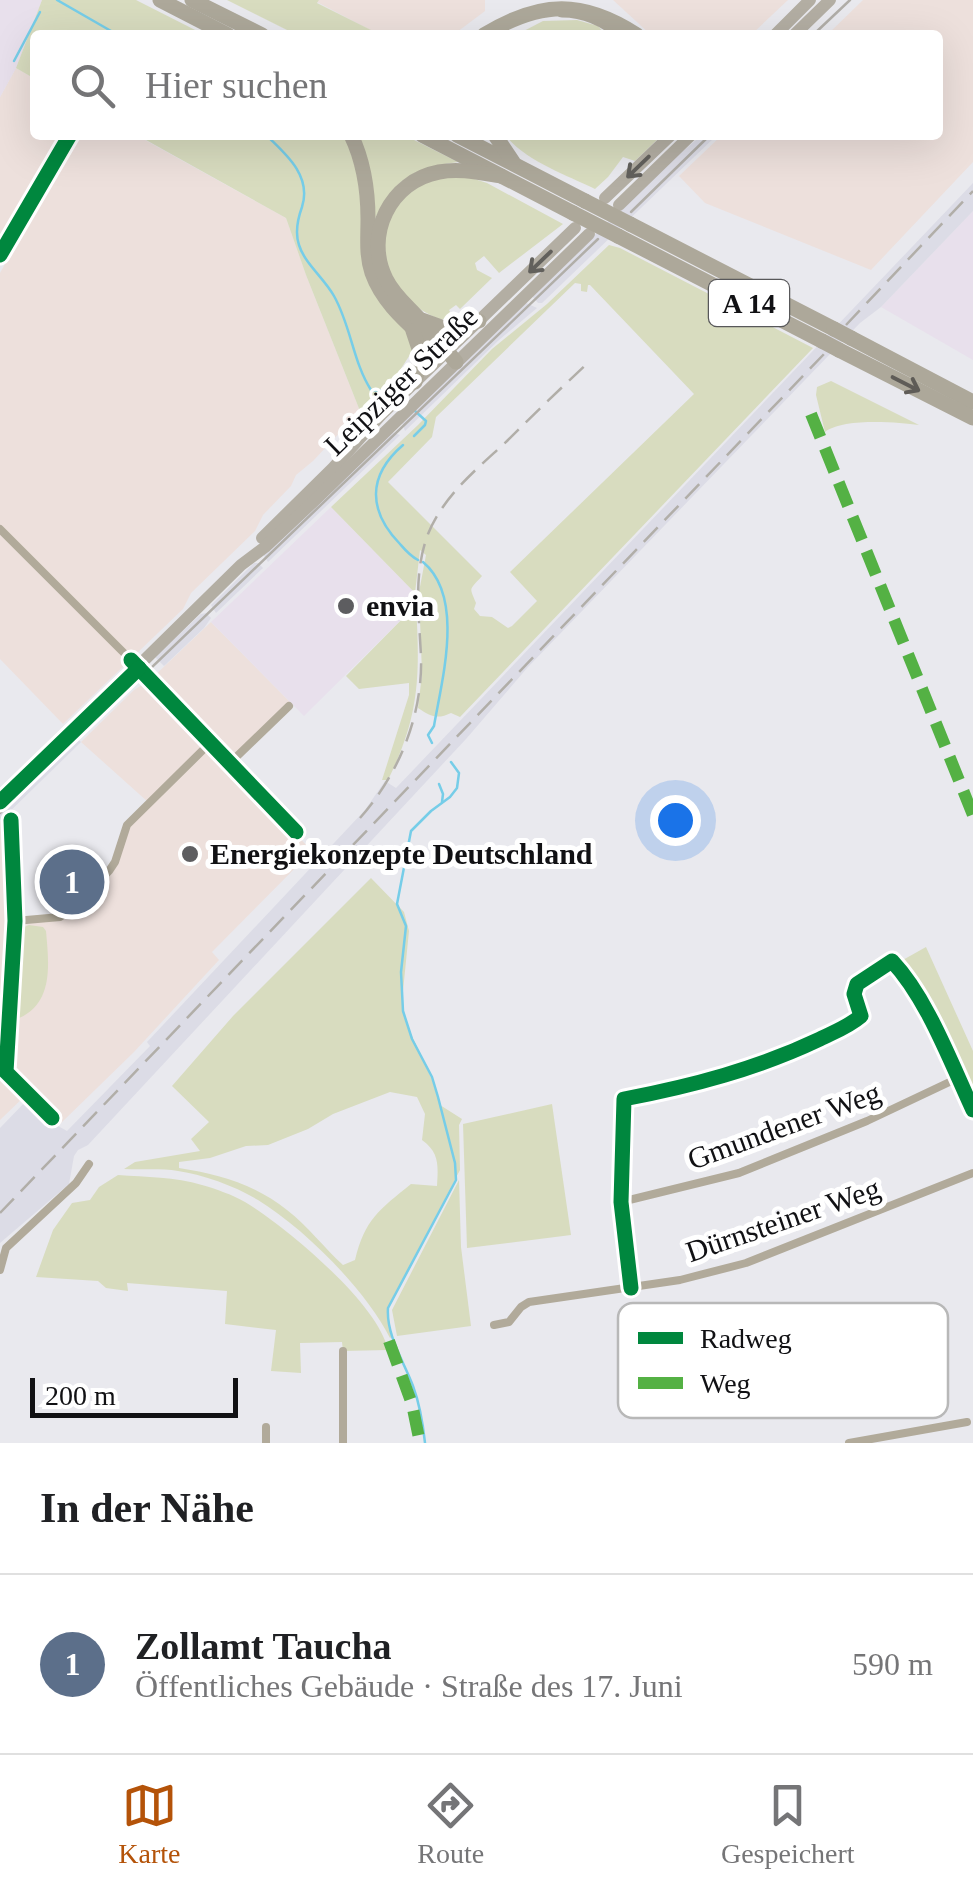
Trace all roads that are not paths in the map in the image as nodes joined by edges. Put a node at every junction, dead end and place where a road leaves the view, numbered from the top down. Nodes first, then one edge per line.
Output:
1 (160, 0) edge
2 (192, 0) edge
3 (810, 0) edge
4 (830, 0) edge
5 (218, 30) edge
6 (252, 30) edge
7 (492, 30) edge
8 (511, 30) edge
9 (617, 30) edge
10 (632, 30) edge
11 (779, 30) edge
12 (799, 30) edge
13 (67, 140) edge
14 (352, 140) edge
15 (432, 140) edge
16 (466, 140) edge
17 (498, 140) edge
18 (666, 140) edge
19 (686, 140) edge
20 (516, 166) junction
21 (501, 176) junction
22 (605, 198) dead end
23 (619, 205) dead end
24 (580, 219) junction
25 (0, 255) edge
26 (479, 321) junction
27 (415, 323) junction
28 (845, 344) junction
29 (449, 359) junction
30 (412, 392) junction
31 (973, 402) edge
32 (397, 409) junction
33 (973, 418) edge
34 (0, 529) edge
35 (246, 560) junction
36 (138, 668) junction
37 (288, 706) dead end
38 (209, 744) junction
39 (229, 764) junction
40 (0, 802) edge
41 (12, 820) dead end
42 (296, 832) dead end
43 (15, 921) junction
44 (958, 1078) junction
45 (973, 1110) edge
46 (52, 1118) dead end
47 (89, 1164) dead end
48 (973, 1173) edge
49 (621, 1202) junction
50 (0, 1270) edge
51 (631, 1288) junction
52 (494, 1325) dead end
53 (344, 1351) dead end
54 (966, 1422) dead end
55 (266, 1427) dead end
56 (869, 1441) edge
57 (266, 1443) edge
58 (343, 1443) edge
59 (849, 1443) edge

1 - 5 highway
2 - 6 highway
3 - 11 main road
4 - 12 main road
7 - 10 highway
8 - 9 highway
13 - 25 street
14 - 27 highway
15 - 21 highway, A 14
16 - 20 highway, A 14
17 - 20 highway
18 -> 22 main road
19 - 23 main road
20 - 24 highway, A 14
21 - 24 highway, A 14
21 - 27 highway
24 -> 26 main road
24 - 28 highway, A 14, bridge
24 - 29 main road, Leipziger Straße
26 - 27 highway
26 - 29 main road
27 - 29 highway
27 - 30 highway
28 - 31 highway, A 14
28 -> 33 highway, A 14
29 - 30 main road, Leipziger Straße
30 - 32 main road, Leipziger Straße
32 - 35 main road, Leipziger Straße
32 - 35 main road, Leipziger Straße
34 - 36 street
35 - 36 main road, Leipziger Straße
36 - 38 street
36 - 40 main road, Leipziger Straße
37 - 39 street
38 - 39 street
38 - 43 street
39 - 42 street
41 - 43 street
43 - 46 street
44 - 45 street
44 - 49 street, Gmundener Weg
44 - 49 street
47 - 50 street
48 - 51 street, Dürnsteiner Weg
49 - 51 street
51 - 52 street, Dürnsteiner Weg
53 - 58 street
54 - 56 street
55 - 57 street
56 - 59 street

